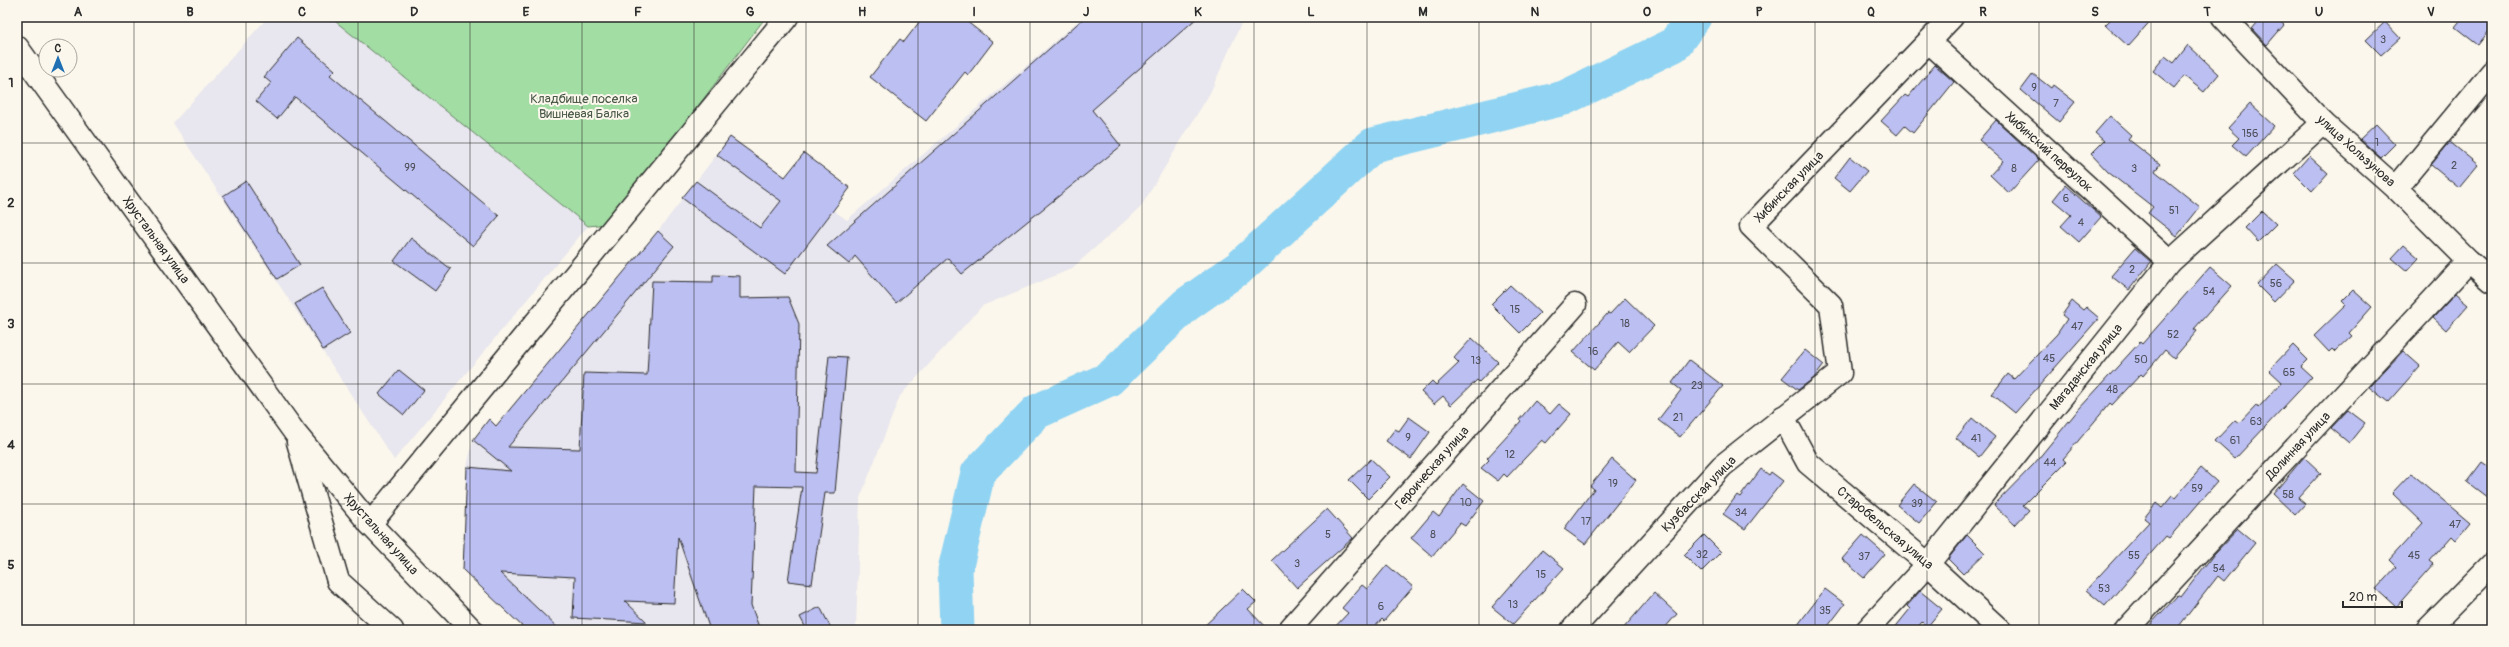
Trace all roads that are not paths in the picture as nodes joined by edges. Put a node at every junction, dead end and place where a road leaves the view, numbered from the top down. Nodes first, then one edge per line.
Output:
1 (787, 17) edge
2 (1952, 17) edge
3 (2229, 19) edge
4 (1929, 42) junction
5 (17, 47) edge
6 (2492, 72) edge
7 (2323, 123) junction
8 (2396, 188) junction
9 (2469, 261) junction
10 (2170, 262) junction
11 (2492, 281) edge
12 (1574, 305) dead end
13 (1840, 373) joint
14 (1783, 417) junction
15 (295, 433) junction
16 (370, 524) junction
17 (1928, 564) junction
18 (2492, 564) edge
19 (392, 630) edge
20 (472, 630) edge
21 (1289, 630) edge
22 (1572, 630) edge
23 (1867, 630) edge
24 (2000, 630) edge
25 (2126, 630) edge
26 (2427, 630) edge

1 - 16 street
2 - 4 street, Хибинская улица
3 - 7 street, улица Хользунова
4 - 10 street, Хибинский переулок
4 - 13 street, Хибинская улица
5 - 15 street, Хрустальная улица
6 - 8 street
7 - 8 street, улица Хользунова
7 - 10 street, Магаданская улица
8 - 9 street, улица Хользунова
9 - 11 street, улица Хользунова
9 - 25 street, Долинная улица
10 - 17 street, Магаданская улица
12 - 21 street, Героическая улица
13 - 14 street, Кузбасская улица
14 - 17 street, Старобельская улица
14 - 22 street, Кузбасская улица
15 - 16 street, Хрустальная улица
15 - 19 street, Хрустальная улица
16 - 20 street, Хрустальная улица
17 - 23 street, Магаданская улица
17 - 24 street, Старобельская улица
18 - 26 street

